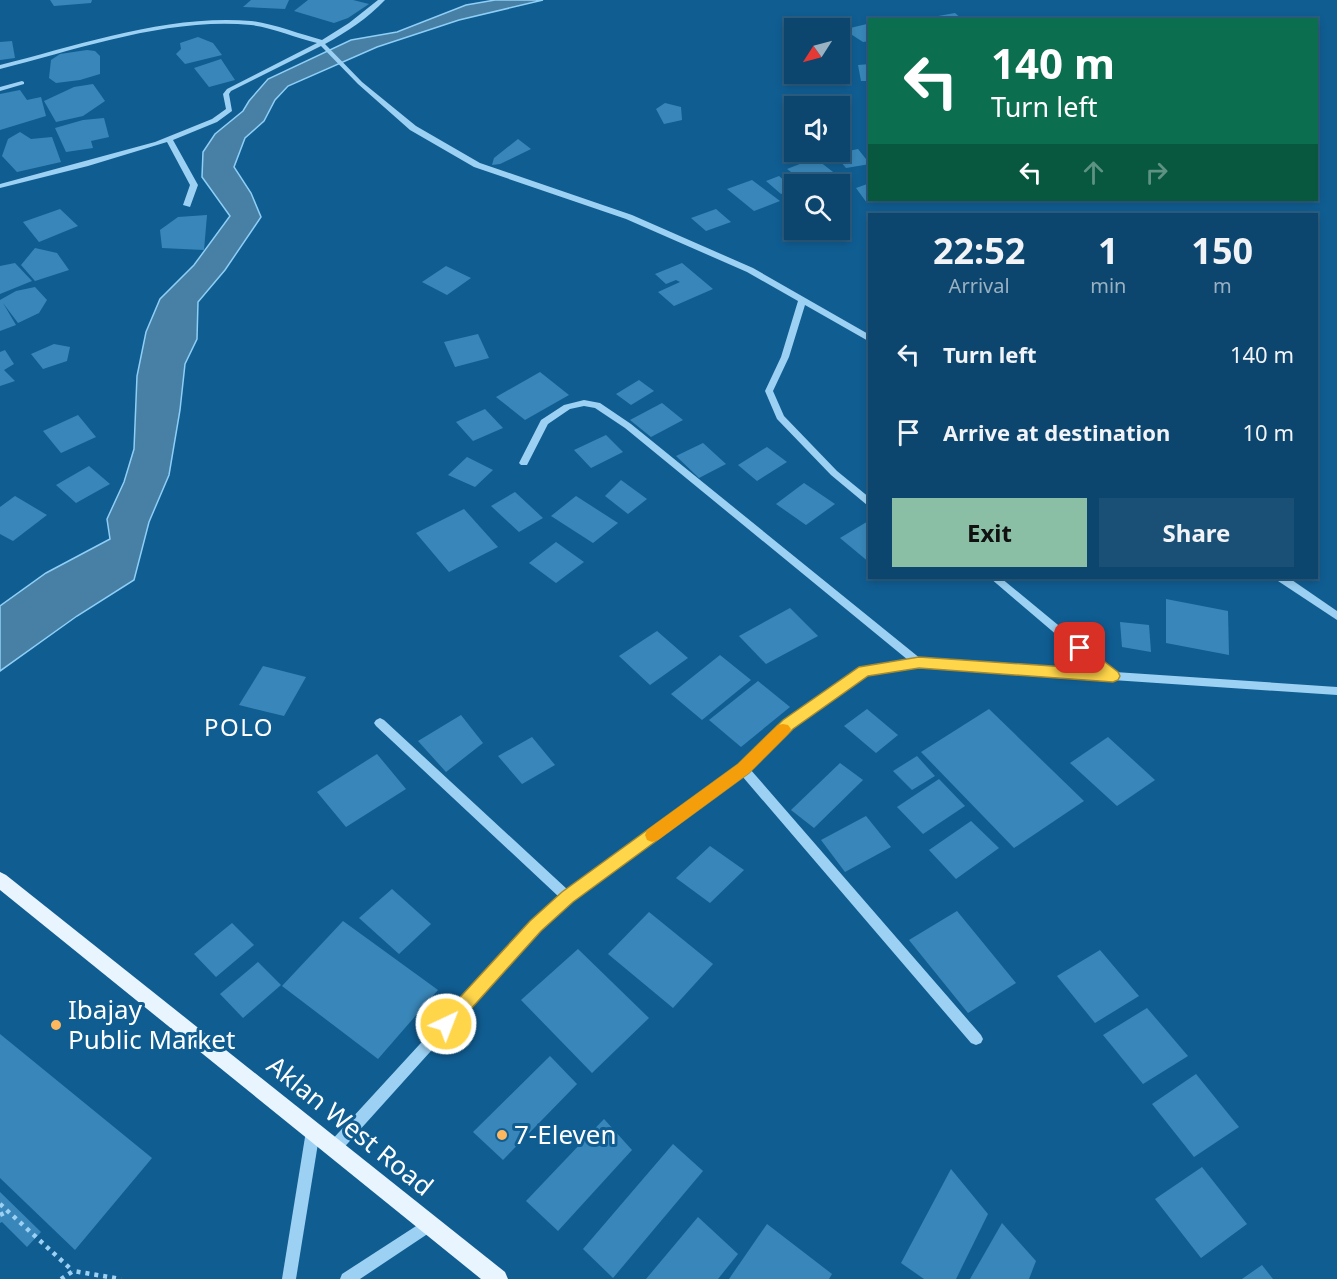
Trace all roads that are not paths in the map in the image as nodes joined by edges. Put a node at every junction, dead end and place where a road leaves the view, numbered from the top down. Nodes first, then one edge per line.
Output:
1 (382, 0) edge
2 (320, 42) junction
3 (0, 67) edge
4 (22, 83) dead end
5 (0, 89) edge
6 (169, 139) junction
7 (0, 186) edge
8 (188, 205) dead end
9 (803, 300) junction
10 (868, 338) edge
11 (524, 463) dead end
12 (868, 501) edge
13 (996, 579) edge
14 (1283, 579) edge
15 (1337, 616) edge
16 (919, 663) junction
17 (1113, 676) junction
18 (1337, 691) edge
19 (380, 723) dead end
20 (743, 769) junction
21 (0, 880) edge
22 (567, 897) junction
23 (976, 1039) dead end
24 (313, 1131) junction
25 (334, 1148) junction
26 (430, 1224) junction
27 (289, 1279) edge
28 (347, 1279) edge
29 (498, 1279) edge

1 - 2 street
2 - 3 street
2 - 6 street
2 - 9 street
4 - 5 street
6 - 7 street
6 - 8 street
9 - 10 street
9 - 12 street
11 - 16 street
13 - 17 street
14 - 15 street
16 - 17 street
16 - 20 street
17 - 18 street
19 - 22 street
20 - 22 street
20 - 23 street
21 - 24 main road, Aklan West Road
22 - 25 street
24 - 25 main road, Aklan West Road
24 - 27 street
25 - 26 main road, Aklan West Road
26 - 28 street
26 - 29 main road, Aklan West Road

